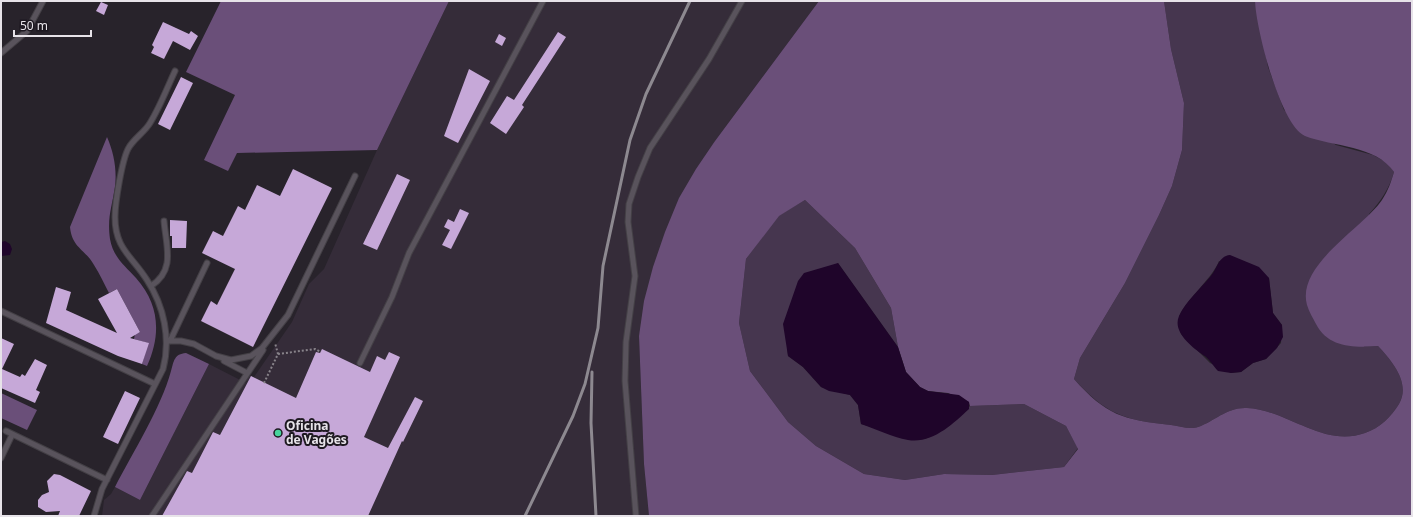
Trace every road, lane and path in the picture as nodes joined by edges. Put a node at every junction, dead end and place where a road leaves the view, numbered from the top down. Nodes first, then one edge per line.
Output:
1 (43, 1) edge
2 (543, 1) edge
3 (742, 1) edge
4 (1, 53) edge
5 (175, 71) dead end
6 (354, 176) dead end
7 (164, 221) dead end
8 (207, 263) dead end
9 (151, 286) junction
10 (1, 311) edge
11 (273, 336) junction
12 (169, 341) junction
13 (321, 352) dead end
14 (278, 354) junction
15 (216, 356) junction
16 (360, 363) dead end
17 (247, 373) junction
18 (264, 383) dead end
19 (155, 384) junction
20 (6, 432) dead end
21 (12, 435) junction
22 (1, 458) edge
23 (107, 480) junction
24 (94, 516) edge
25 (152, 516) edge
26 (636, 516) edge

1 - 4 lane
2 - 16 lane
3 - 26 lane
5 - 9 lane
6 - 11 lane
7 - 9 lane
8 - 12 lane
9 - 12 lane
10 - 19 lane
11 - 14 path
11 - 15 lane
11 - 17 lane
12 - 15 lane
12 - 19 lane
13 - 14 path
14 - 18 path
15 - 17 lane
17 - 25 lane
19 - 23 lane
20 - 21 lane
21 - 22 lane
21 - 23 lane
23 - 24 lane

